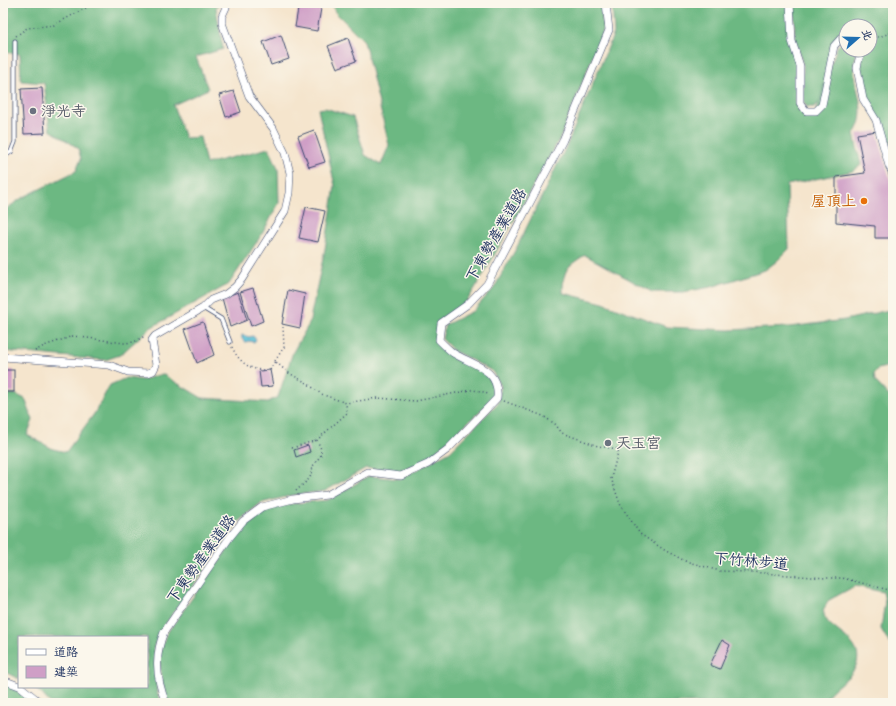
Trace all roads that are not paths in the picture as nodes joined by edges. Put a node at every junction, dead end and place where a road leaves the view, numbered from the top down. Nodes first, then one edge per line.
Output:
1 (228, 3) edge
2 (606, 3) edge
3 (790, 3) edge
4 (15, 41) road end
5 (838, 42) edge
6 (859, 58) edge
7 (3, 157) edge
8 (893, 173) edge
9 (203, 308) junction
10 (230, 342) road end
11 (3, 357) edge
12 (3, 680) edge
13 (18, 685) edge
14 (22, 688) edge
15 (41, 703) edge
16 (166, 703) edge

1 - 9 street
2 - 16 street, 下東勢產業道路
3 - 5 street
4 - 7 lane
6 - 8 street
9 - 10 lane
9 - 11 street
12 - 13 street
14 - 15 street

